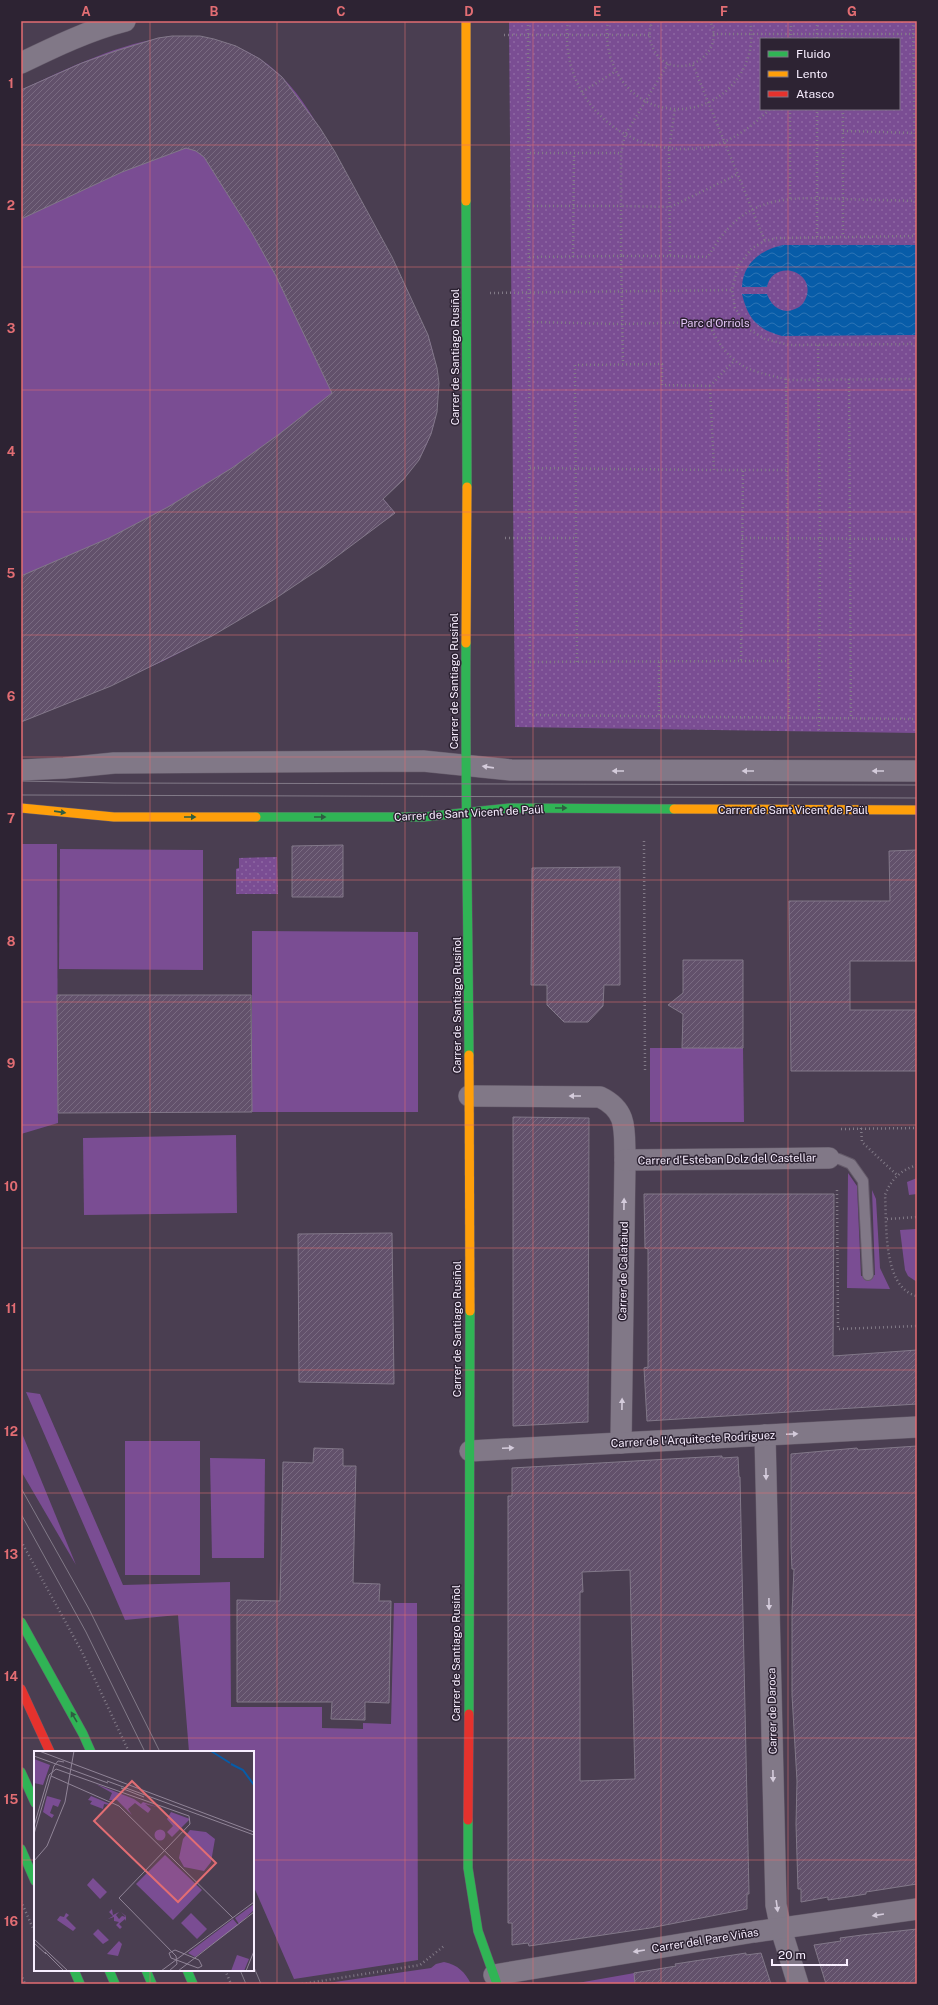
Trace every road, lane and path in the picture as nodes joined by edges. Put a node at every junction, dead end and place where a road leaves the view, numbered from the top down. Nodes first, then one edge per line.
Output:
1 (125, 21) edge
2 (466, 21) edge
3 (528, 21) edge
4 (568, 21) edge
5 (608, 21) edge
6 (653, 21) edge
7 (710, 21) edge
8 (750, 21) edge
9 (791, 21) edge
10 (817, 21) edge
11 (842, 21) edge
12 (913, 21) edge
13 (713, 34) junction
14 (753, 34) junction
15 (791, 34) junction
16 (817, 34) junction
17 (842, 34) junction
18 (915, 34) edge
19 (504, 35) dead end
20 (529, 35) junction
21 (649, 35) junction
22 (566, 36) junction
23 (605, 36) junction
24 (791, 38) edge
25 (817, 38) edge
26 (842, 38) edge
27 (21, 63) edge
28 (668, 64) junction
29 (693, 65) junction
30 (616, 71) junction
31 (916, 83) edge
32 (582, 93) junction
33 (646, 100) junction
34 (708, 102) junction
35 (675, 108) junction
36 (769, 110) edge
37 (790, 110) edge
38 (817, 110) edge
39 (843, 110) edge
40 (843, 131) junction
41 (916, 133) edge
42 (625, 135) junction
43 (725, 142) junction
44 (669, 150) junction
45 (530, 153) junction
46 (621, 153) junction
47 (574, 154) junction
48 (738, 174) junction
49 (790, 198) junction
50 (817, 198) junction
51 (843, 199) junction
52 (916, 201) edge
53 (529, 206) junction
54 (573, 206) junction
55 (622, 206) junction
56 (670, 207) junction
57 (752, 210) junction
58 (917, 236) edge
59 (817, 237) junction
60 (843, 237) junction
61 (765, 241) junction
62 (621, 256) junction
63 (670, 256) junction
64 (530, 257) junction
65 (573, 257) junction
66 (732, 290) junction
67 (486, 292) dead end
68 (621, 292) junction
69 (529, 293) junction
70 (529, 322) junction
71 (621, 324) junction
72 (917, 344) edge
73 (818, 345) junction
74 (734, 361) junction
75 (622, 365) junction
76 (786, 379) junction
77 (849, 379) junction
78 (917, 379) edge
79 (818, 380) junction
80 (710, 386) junction
81 (530, 468) junction
82 (576, 468) junction
83 (714, 470) junction
84 (743, 470) junction
85 (787, 470) junction
86 (505, 538) dead end
87 (530, 538) junction
88 (577, 538) junction
89 (742, 538) junction
90 (788, 538) junction
91 (820, 539) junction
92 (850, 539) junction
93 (917, 539) edge
94 (741, 661) junction
95 (789, 661) junction
96 (530, 662) junction
97 (577, 662) junction
98 (659, 662) junction
99 (660, 717) junction
100 (789, 718) junction
101 (819, 718) junction
102 (851, 719) junction
103 (917, 719) edge
104 (819, 732) dead end
105 (466, 764) junction
106 (21, 770) edge
107 (917, 771) edge
108 (21, 808) edge
109 (917, 810) edge
110 (467, 813) junction
111 (644, 841) dead end
112 (645, 1071) dead end
113 (469, 1096) junction
114 (861, 1128) junction
115 (917, 1128) edge
116 (841, 1129) dead end
117 (829, 1158) joint
118 (624, 1160) junction
119 (917, 1165) edge
120 (897, 1175) junction
121 (917, 1217) edge
122 (887, 1219) junction
123 (868, 1276) dead end
124 (917, 1296) edge
125 (917, 1427) edge
126 (765, 1436) junction
127 (621, 1443) junction
128 (470, 1451) junction
129 (21, 1541) edge
130 (21, 1622) edge
131 (21, 1689) edge
132 (50, 1751) edge
133 (91, 1751) edge
134 (129, 1751) edge
135 (21, 1772) edge
136 (34, 1801) edge
137 (21, 1848) edge
138 (34, 1879) edge
139 (21, 1900) edge
140 (917, 1909) edge
141 (781, 1929) junction
142 (34, 1931) edge
143 (444, 1946) dead end
144 (74, 1971) edge
145 (108, 1971) edge
146 (146, 1971) edge
147 (186, 1971) edge
148 (225, 1971) edge
149 (21, 1974) edge
150 (495, 1980) edge
151 (25, 1984) edge
152 (80, 1984) edge
153 (115, 1984) edge
154 (152, 1984) edge
155 (193, 1984) edge
156 (231, 1984) edge
157 (302, 1984) edge
158 (798, 1984) edge

1 - 27 street
2 - 105 street, Carrer de Santiago Rusiñol
3 - 20 path
4 - 22 path
5 - 23 path
6 - 21 path
7 - 13 path
8 - 14 path
9 - 15 path
10 - 16 path
11 - 17 path
12 - 18 path
13 - 14 path
13 - 29 path
14 - 15 path
14 - 34 path
15 - 16 path
15 - 24 path
16 - 17 path
16 - 25 path
17 - 18 path
17 - 26 path
18 - 31 path
19 - 20 path
20 - 22 path
20 - 45 path
21 - 23 path
21 - 28 path
22 - 23 path
22 - 32 path
23 - 30 path
28 - 29 path
28 - 33 path
29 - 34 path
30 - 32 path
30 - 33 path
31 - 41 path
32 - 42 path
33 - 35 path
33 - 42 path
34 - 35 path
34 - 43 path
35 - 44 path
36 - 43 path
37 - 49 path
38 - 50 path
39 - 40 path
40 - 41 path
40 - 51 path
41 - 52 path
42 - 44 path
42 - 46 path
43 - 44 path
43 - 48 path
44 - 56 path
45 - 47 path
45 - 53 path
46 - 47 path
46 - 55 path
47 - 54 path
48 - 56 path
48 - 57 path
49 - 50 path
49 - 57 path
50 - 51 path
50 - 59 path
51 - 52 path
51 - 60 path
52 - 58 path
53 - 54 path
53 - 64 path
54 - 55 path
54 - 65 path
55 - 56 path
55 - 62 path
56 - 63 path
57 - 61 path
57 - 63 path
58 - 60 path
59 - 60 path
59 - 61 path
61 - 66 path
62 - 63 path
62 - 65 path
62 - 68 path
64 - 65 path
64 - 69 path
66 - 68 path
66 - 73 path
67 - 69 path
68 - 69 path
68 - 71 path
69 - 70 path
70 - 71 path
70 - 81 path
71 - 74 path
71 - 75 path
72 - 73 path
73 - 79 path
74 - 76 path
74 - 80 path
75 - 80 path
75 - 82 path
76 - 79 path
76 - 85 path
77 - 78 path
77 - 79 path
77 - 92 path
79 - 91 path
80 - 83 path
81 - 82 path
81 - 87 path
82 - 83 path
82 - 88 path
83 - 84 path
84 - 85 path
84 - 89 path
85 - 90 path
86 - 87 path
87 - 88 path
87 - 96 path
88 - 97 path
89 - 90 path
89 - 94 path
90 - 91 path
90 - 95 path
91 - 92 path
91 - 101 path
92 - 93 path
92 - 102 path
94 - 95 path
94 - 98 path
95 - 100 path
96 - 97 path
96 - 99 path
97 - 98 path
98 - 99 path
99 - 100 path
100 - 101 path
101 - 102 path
101 - 104 path
102 - 103 path
105 - 106 street
107 -> 105 street
105 - 110 street, Carrer de Santiago Rusiñol
108 -> 110 street, Carrer de Sant Vicent de Paül
110 -> 109 street, Carrer de Sant Vicent de Paül
110 - 113 street, Carrer de Santiago Rusiñol
111 - 112 path
118 -> 113 street, Carrer de Calataiud
113 - 128 street, Carrer de Santiago Rusiñol
114 - 115 path
114 - 116 path
114 - 120 path
117 - 118 street, Carrer d'Esteban Dolz del Castellar
117 - 123 lane
127 -> 118 street, Carrer de Calataiud
119 - 120 path
120 - 122 path
121 - 122 path
122 - 124 path
126 -> 125 street, Carrer de l'Arquitecte Rodríguez
126 - 127 street, Carrer de l'Arquitecte Rodríguez
126 -> 141 street, Carrer de Daroca
128 -> 127 street, Carrer de l'Arquitecte Rodríguez
128 - 150 street, Carrer de Santiago Rusiñol
129 - 134 path
133 -> 130 street
131 - 132 street
135 - 136 street
137 - 138 street
139 - 142 path
140 -> 141 street, Carrer del Pare Viñas
141 -> 150 street, Carrer del Pare Viñas
141 - 158 street, Carrer de Daroca
143 - 157 path
144 - 152 street
145 - 153 street
146 - 154 street
147 - 155 street
148 - 156 path
149 - 151 path

